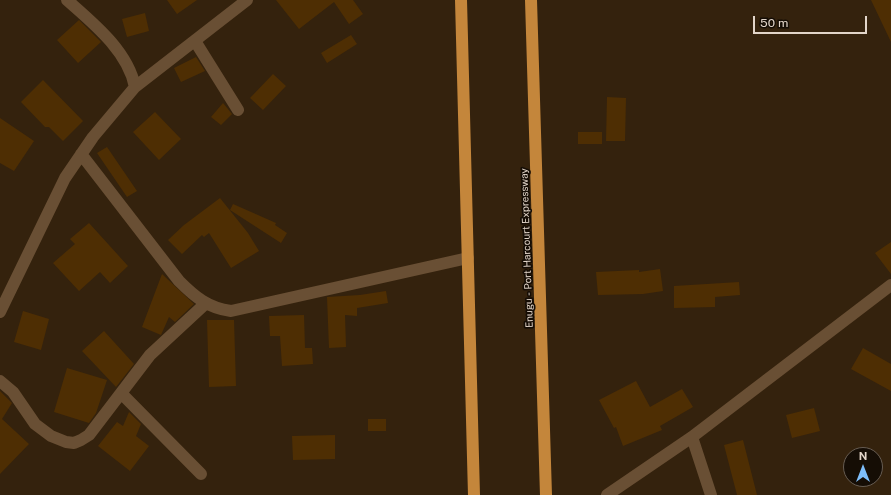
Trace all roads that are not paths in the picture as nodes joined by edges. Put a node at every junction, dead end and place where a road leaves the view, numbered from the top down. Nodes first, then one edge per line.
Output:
1 (67, 0) edge
2 (248, 0) edge
3 (461, 0) edge
4 (531, 0) edge
5 (195, 41) junction
6 (135, 87) junction
7 (238, 110) dead end
8 (81, 154) junction
9 (468, 258) junction
10 (891, 285) edge
11 (205, 304) junction
12 (0, 312) edge
13 (0, 381) edge
14 (121, 393) junction
15 (692, 437) junction
16 (201, 474) dead end
17 (474, 495) edge
18 (546, 495) edge
19 (607, 495) edge
20 (711, 495) edge

1 - 6 street
2 - 5 street
3 - 9 highway
4 - 18 highway, Enugu - Port Harcourt Expressway
5 - 6 street
5 - 7 street
6 - 8 street
8 - 11 street
8 - 12 street
9 - 11 street
9 - 17 highway
10 - 15 street
11 - 14 street
13 - 14 street
14 - 16 street
15 - 19 street
15 - 20 street

